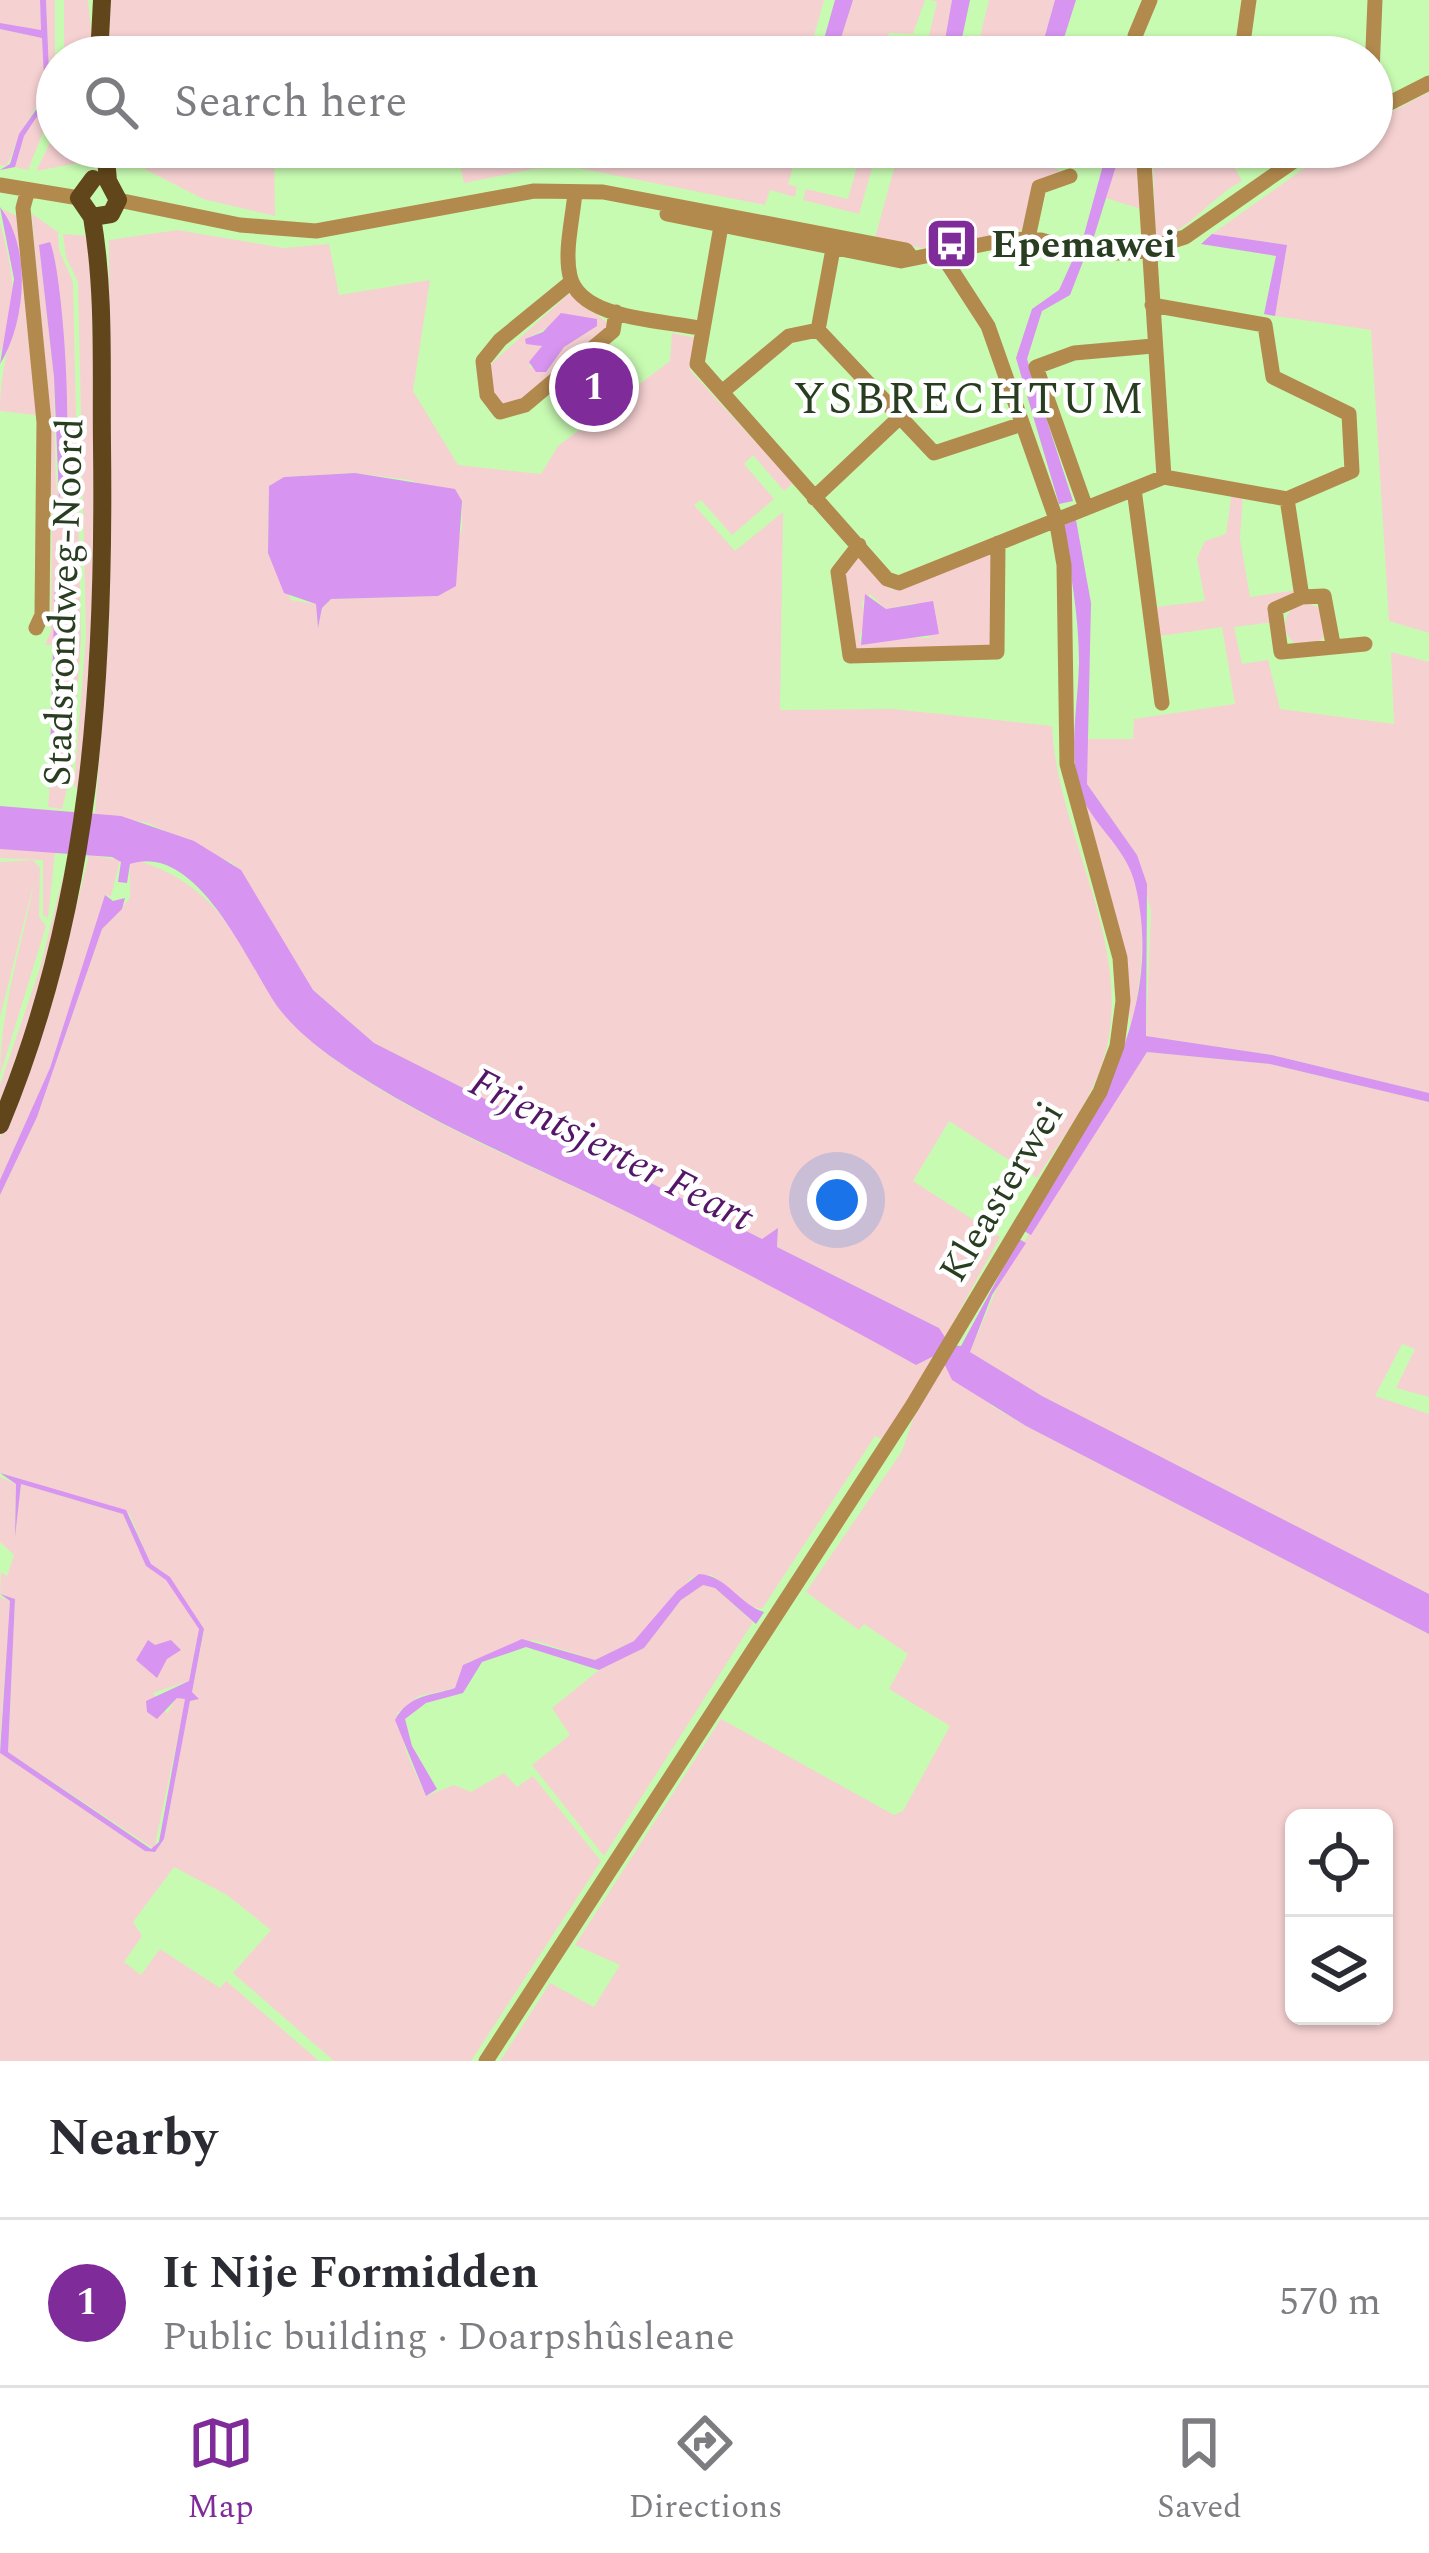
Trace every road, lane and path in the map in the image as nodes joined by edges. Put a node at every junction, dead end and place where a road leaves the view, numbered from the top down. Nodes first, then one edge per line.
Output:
1 (92, 0) edge
2 (102, 0) edge
3 (1150, 0) edge
4 (1249, 0) edge
5 (1375, 0) edge
6 (96, 36) edge
7 (100, 36) edge
8 (1135, 36) edge
9 (1243, 36) edge
10 (1374, 36) edge
11 (1429, 83) edge
12 (1393, 101) edge
13 (98, 168) edge
14 (102, 168) edge
15 (1144, 168) edge
16 (1284, 168) edge
17 (1070, 176) dead end
18 (100, 180) junction
19 (0, 185) edge
20 (27, 193) junction
21 (582, 193) junction
22 (79, 198) junction
23 (105, 211) junction
24 (722, 220) junction
25 (1028, 238) junction
26 (833, 249) junction
27 (1150, 251) junction
28 (942, 255) junction
29 (912, 258) junction
30 (571, 282) junction
31 (1152, 305) junction
32 (616, 311) junction
33 (703, 329) junction
34 (818, 330) junction
35 (1154, 346) junction
36 (722, 392) junction
37 (901, 416) junction
38 (1022, 424) junction
39 (1164, 477) junction
40 (1134, 489) junction
41 (814, 498) junction
42 (1287, 499) junction
43 (1086, 508) junction
44 (1056, 519) junction
45 (998, 543) junction
46 (859, 545) junction
47 (1302, 597) junction
48 (36, 628) dead end
49 (1333, 644) junction
50 (1365, 644) dead end
51 (1162, 703) dead end
52 (0, 1125) edge
53 (486, 2061) edge

1 - 6 main road
2 - 7 main road
3 - 8 street
4 - 9 street
5 - 10 street
11 - 12 street
13 - 18 main road
14 - 18 main road
15 - 27 street
16 - 27 street
17 - 25 street
18 - 22 main road
18 - 23 main road
19 - 20 street
20 - 22 street
20 - 48 street
21 - 23 street
21 - 24 street
21 - 30 street
22 - 23 main road
23 - 52 main road, Stadsrondweg-Noord
24 - 26 street
24 - 29 street
24 - 33 street
25 - 27 street
25 - 28 street
26 - 29 street
26 - 34 street
27 - 31 street
28 - 29 street
28 - 38 street, Kleasterwei
30 - 32 street
30 - 32 street
31 - 35 street
31 - 42 street
32 - 33 street
33 - 36 street
34 - 36 street
34 - 37 street
35 - 39 street
35 - 43 street
36 - 41 street
37 - 38 street
37 - 41 street
38 - 44 street, Kleasterwei
39 - 40 street
39 - 42 street
40 - 43 street
40 - 51 street
41 - 46 street
42 - 47 street
43 - 44 street
44 - 45 street
44 - 53 street, Kleasterwei
45 - 46 street
45 - 46 street
47 - 49 street
47 - 49 street
49 - 50 street

